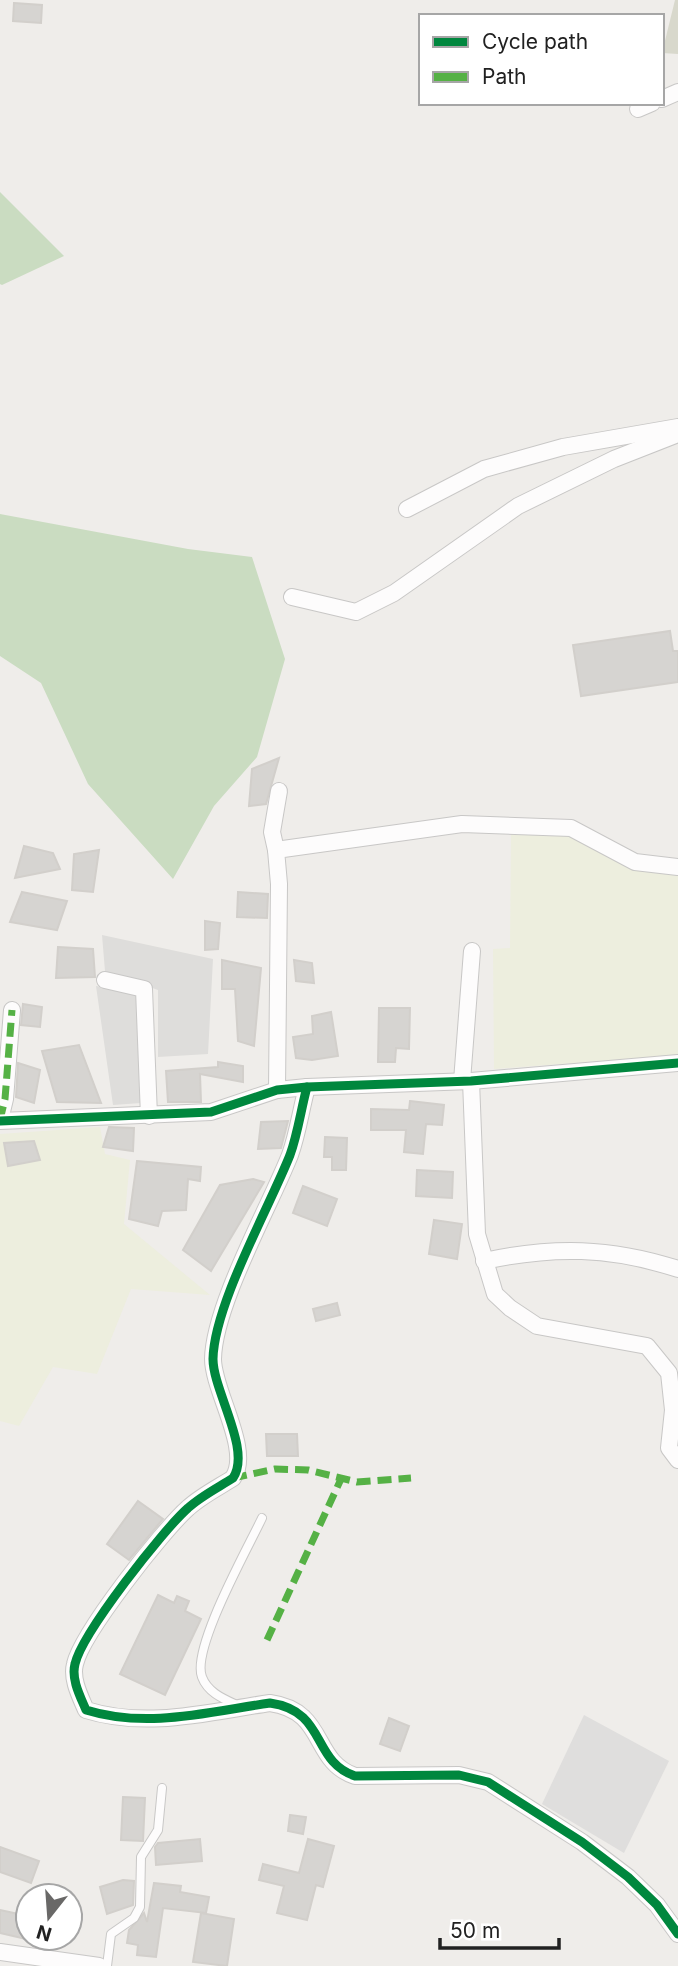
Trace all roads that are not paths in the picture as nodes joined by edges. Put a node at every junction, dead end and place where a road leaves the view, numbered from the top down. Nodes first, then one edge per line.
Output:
1 (678, 427) edge
2 (678, 434) edge
3 (407, 509) dead end
4 (292, 597) dead end
5 (279, 791) dead end
6 (276, 850) junction
7 (678, 867) edge
8 (472, 951) dead end
9 (104, 980) dead end
10 (12, 1010) dead end
11 (678, 1063) edge
12 (466, 1081) junction
13 (307, 1087) junction
14 (277, 1090) junction
15 (149, 1116) junction
16 (0, 1121) edge
17 (484, 1261) junction
18 (678, 1269) edge
19 (678, 1461) edge
20 (262, 1518) dead end
21 (241, 1707) junction
22 (162, 1788) dead end
23 (678, 1934) edge
24 (0, 1952) edge
25 (99, 1966) edge
26 (107, 1966) edge

1 - 3 street
2 - 4 street
5 - 6 street
6 - 7 street
6 - 14 street
8 - 12 street
9 - 15 street
10 - 16 street
11 - 12 street
12 - 13 street
12 - 17 street
13 - 14 street
13 - 21 street
14 - 15 street
15 - 16 street
17 - 18 street
17 - 19 street
20 - 21 lane
21 - 23 street
22 - 26 lane
24 - 25 street

